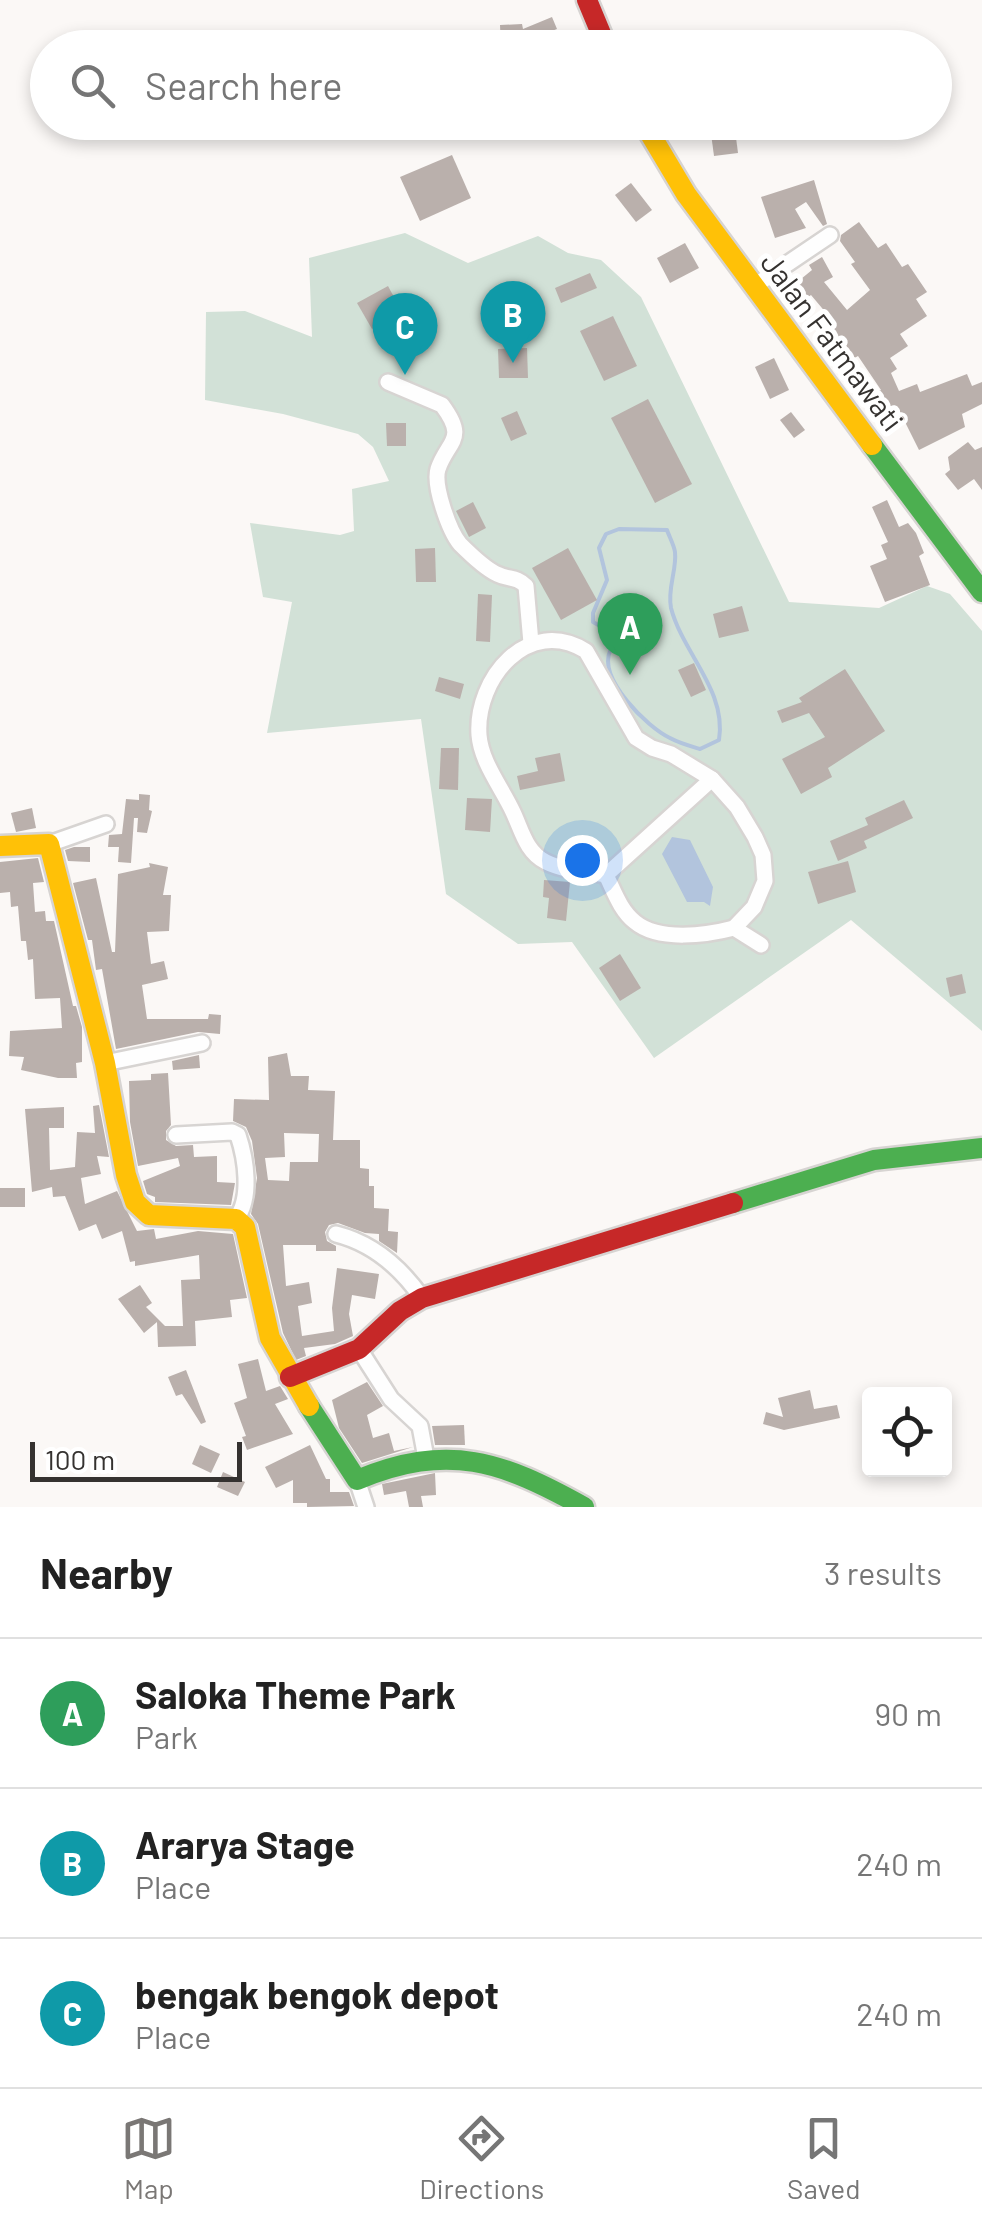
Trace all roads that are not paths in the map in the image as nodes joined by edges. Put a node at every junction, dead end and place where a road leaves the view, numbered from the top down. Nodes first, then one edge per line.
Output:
1 (587, 0) edge
2 (600, 30) edge
3 (654, 140) edge
4 (830, 235) dead end
5 (753, 287) junction
6 (388, 382) dead end
7 (982, 592) edge
8 (530, 643) junction
9 (712, 779) junction
10 (106, 824) dead end
11 (49, 844) junction
12 (0, 846) edge
13 (606, 875) junction
14 (734, 928) junction
15 (761, 945) dead end
16 (202, 1044) dead end
17 (106, 1063) junction
18 (176, 1134) dead end
19 (982, 1148) edge
20 (236, 1219) junction
21 (336, 1234) dead end
22 (422, 1298) junction
23 (359, 1349) junction
24 (290, 1377) junction
25 (426, 1458) junction
26 (357, 1480) junction
27 (366, 1507) edge
28 (584, 1507) edge

1 - 2 main road
3 - 5 main road, Jalan Fatmawati
4 - 5 street
5 - 7 main road, Jalan Fatmawati
6 - 8 street
8 - 9 street
8 - 13 street
9 - 13 street
9 - 14 street
10 - 11 street
11 - 12 main road
11 - 17 main road
13 - 14 street
14 - 15 street
16 - 17 street
17 - 20 main road
18 - 20 street
19 - 22 main road
20 - 24 main road
21 - 22 street
22 - 23 main road
23 - 24 main road
23 - 25 street
24 - 26 main road
25 - 26 main road
25 - 28 main road
26 - 27 street

